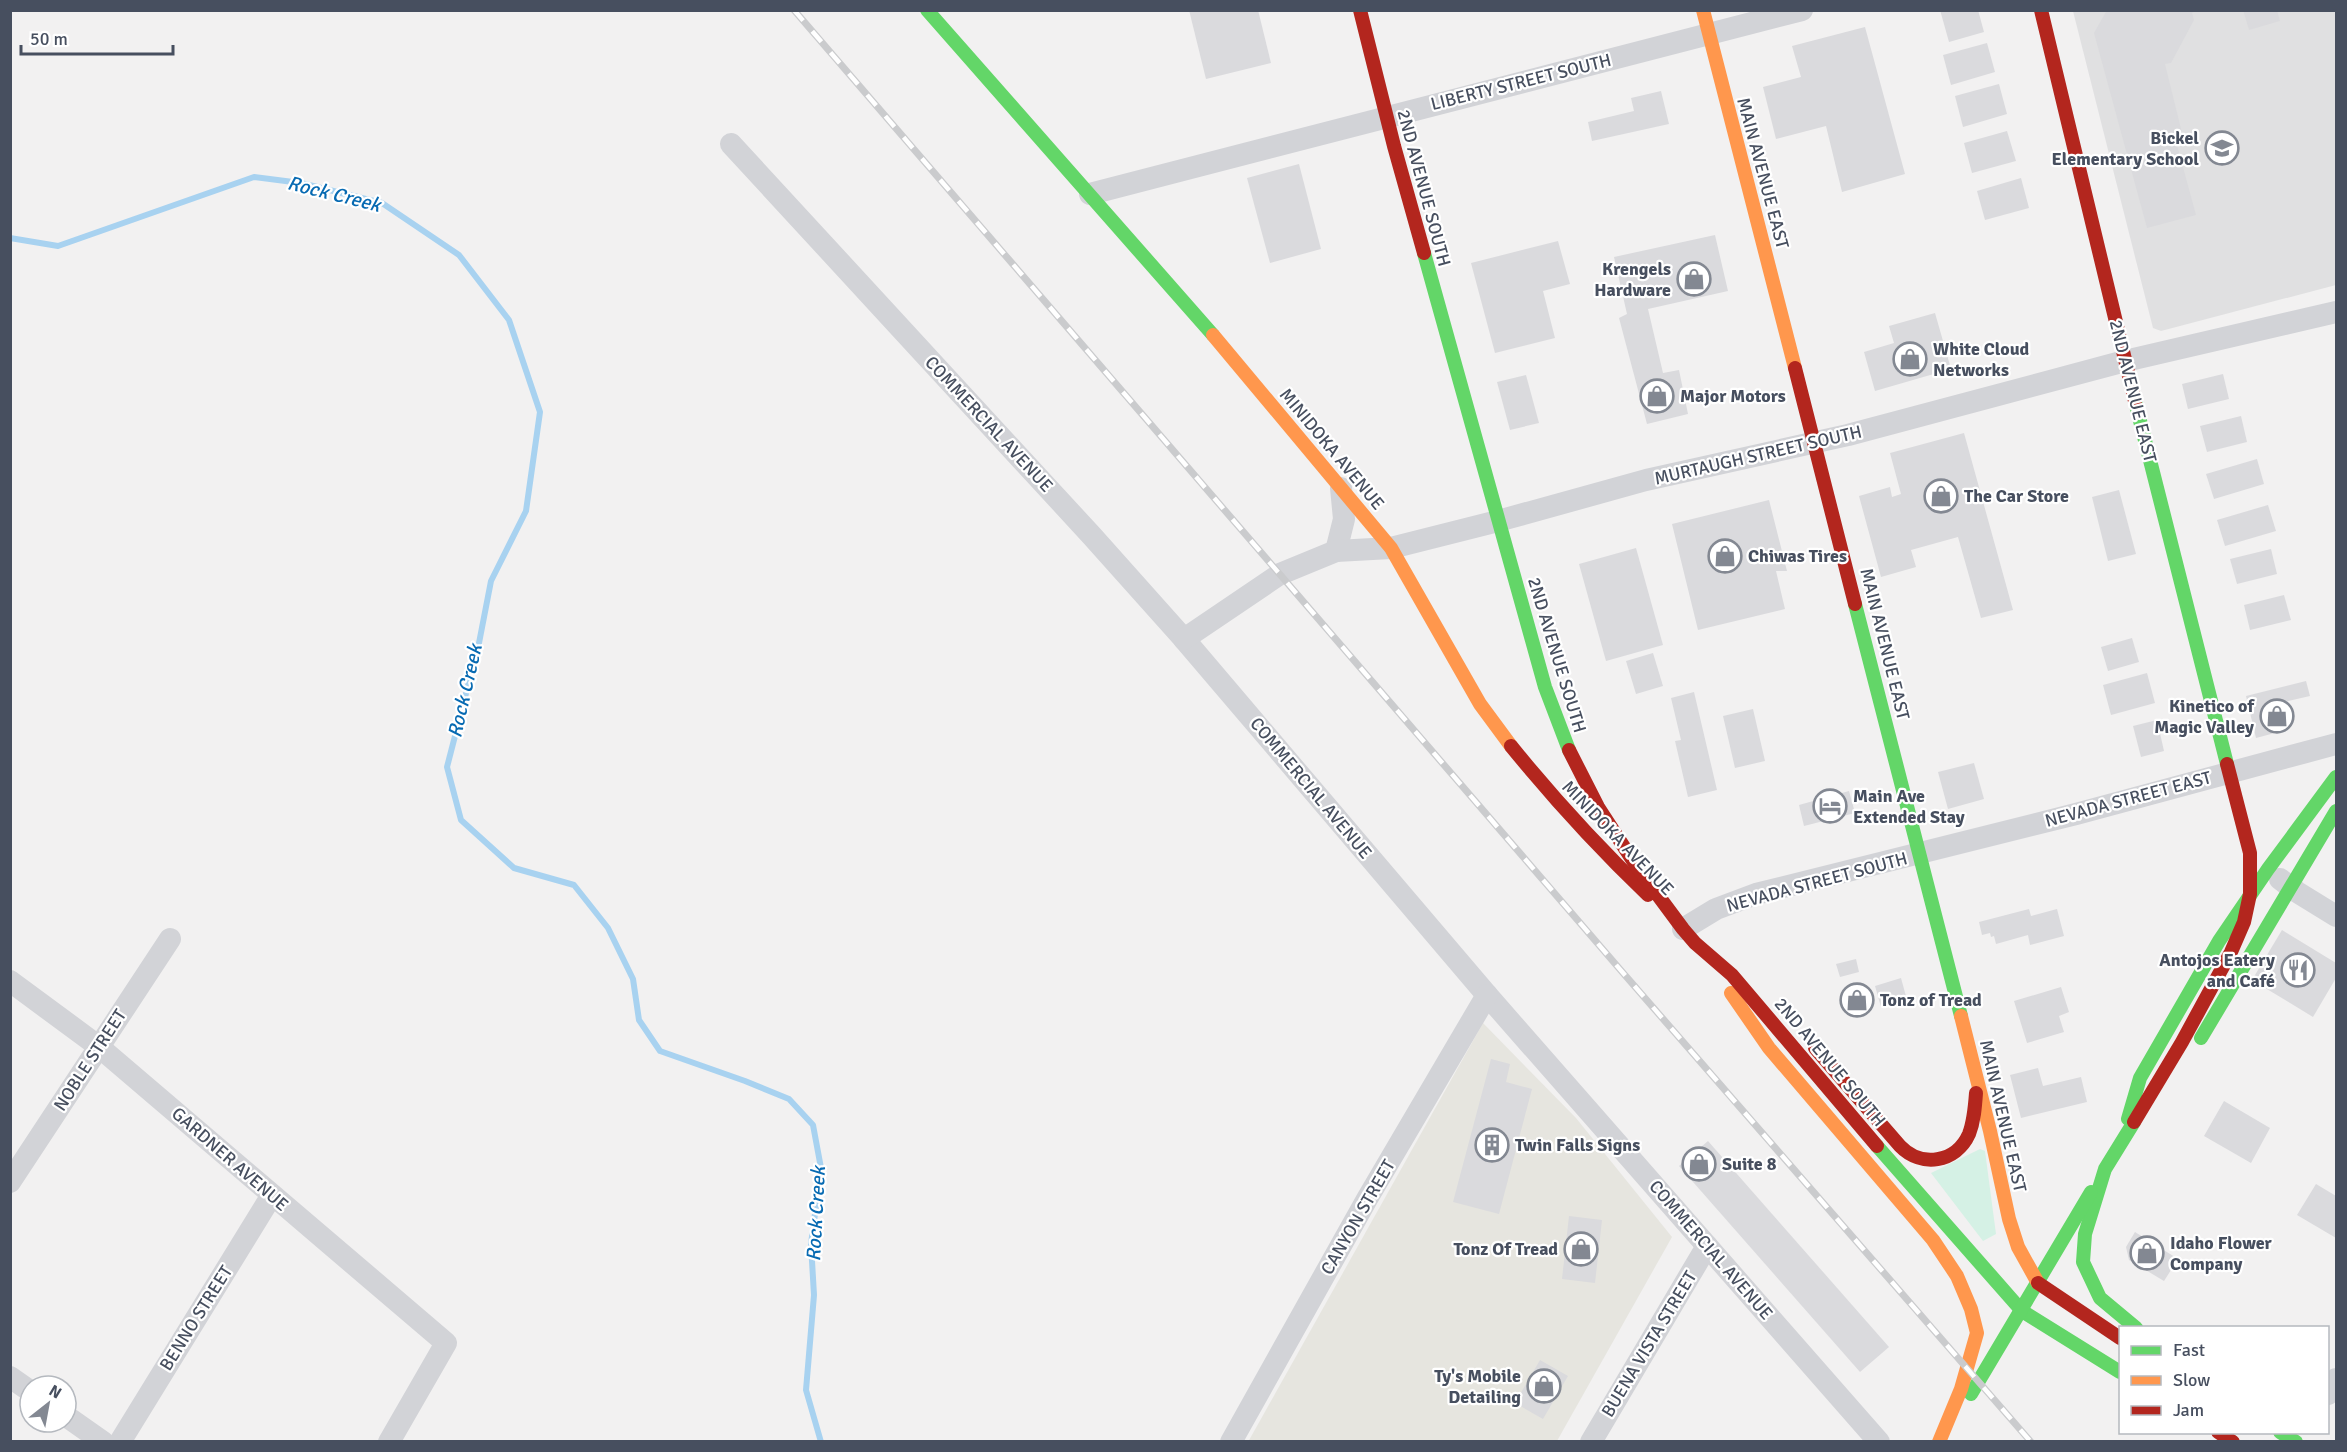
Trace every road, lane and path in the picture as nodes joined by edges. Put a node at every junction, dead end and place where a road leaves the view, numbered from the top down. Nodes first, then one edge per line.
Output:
1 (927, 10) edge
2 (1360, 10) edge
3 (1702, 10) edge
4 (1802, 10) edge
5 (2041, 10) edge
6 (1709, 35) junction
7 (1386, 117) junction
8 (731, 144) dead end
9 (1090, 194) junction
10 (2337, 312) edge
11 (2125, 361) junction
12 (1815, 443) junction
13 (1341, 488) junction
14 (1498, 521) junction
15 (1391, 548) junction
16 (1336, 551) junction
17 (1184, 639) junction
18 (2337, 744) edge
19 (2229, 771) junction
20 (2337, 777) edge
21 (2337, 811) edge
22 (1920, 854) junction
23 (2250, 854) junction
24 (2268, 869) junction
25 (2291, 888) junction
26 (2250, 894) junction
27 (2337, 916) edge
28 (1689, 936) junction
29 (170, 939) dead end
30 (1732, 975) junction
31 (10, 981) edge
32 (1487, 994) junction
33 (98, 1046) junction
34 (2193, 1051) dead end
35 (1976, 1075) junction
36 (2164, 1099) dead end
37 (2123, 1137) junction
38 (2105, 1169) junction
39 (10, 1182) edge
40 (272, 1195) junction
41 (1707, 1246) junction
42 (2038, 1283) junction
43 (2022, 1311) junction
44 (2134, 1326) edge
45 (2119, 1337) edge
46 (2119, 1371) edge
47 (2337, 1379) edge
48 (2329, 1392) edge
49 (78, 1424) edge
50 (2284, 1434) edge
51 (103, 1442) edge
52 (120, 1442) edge
53 (389, 1442) edge
54 (1231, 1442) edge
55 (1590, 1442) edge
56 (1879, 1442) edge
57 (1941, 1442) edge
58 (2298, 1442) edge

1 - 9 main road, MINIDOKA AVENUE
2 - 7 main road, 2ND AVENUE SOUTH
3 - 6 main road, MAIN AVENUE EAST
4 - 6 street, LIBERTY STREET SOUTH
5 - 11 main road, 2ND AVENUE EAST
6 - 7 street, LIBERTY STREET SOUTH
6 - 12 main road, MAIN AVENUE EAST
7 - 9 street, LIBERTY STREET SOUTH
7 - 14 main road, 2ND AVENUE SOUTH
8 - 17 street, COMMERCIAL AVENUE
9 - 13 main road, MINIDOKA AVENUE
10 - 11 street, MURTAUGH STREET SOUTH
11 - 12 street, MURTAUGH STREET SOUTH
11 - 19 main road, 2ND AVENUE EAST
12 - 14 street, MURTAUGH STREET SOUTH
12 - 22 main road, MAIN AVENUE EAST
13 - 15 main road, MINIDOKA AVENUE
13 - 16 street
14 - 15 street, MURTAUGH STREET SOUTH
14 - 28 main road, 2ND AVENUE SOUTH
15 - 16 street, MURTAUGH STREET SOUTH
15 - 28 main road, MINIDOKA AVENUE
16 - 17 street, MURTAUGH STREET SOUTH
17 - 32 street, COMMERCIAL AVENUE
18 - 19 street, NEVADA STREET EAST
19 - 22 street, NEVADA STREET EAST
19 - 23 main road, 2ND AVENUE EAST
20 - 24 main road
21 - 25 main road
22 - 28 street, NEVADA STREET SOUTH
22 - 35 main road, MAIN AVENUE EAST
23 - 24 street
23 - 26 main road, 2ND AVENUE EAST
24 - 25 street
24 - 26 main road
25 - 27 street
25 - 34 main road
26 - 37 main road
28 - 30 main road, 2ND AVENUE SOUTH
28 - 57 main road
29 - 33 street, NOBLE STREET
30 - 35 main road
30 - 43 main road, 2ND AVENUE SOUTH
31 - 33 street, GARDNER AVENUE
32 - 41 street, COMMERCIAL AVENUE
32 - 54 street, CANYON STREET
33 - 39 street, NOBLE STREET
33 - 40 street, GARDNER AVENUE
35 - 42 main road, MAIN AVENUE EAST
36 - 37 main road
37 - 38 main road
38 - 42 main road
38 - 44 main road
40 - 52 street, BENNO STREET
40 - 53 street, GARDNER AVENUE
41 - 55 street, BUENA VISTA STREET
41 - 56 street, COMMERCIAL AVENUE
42 - 43 main road
42 - 45 main road
43 - 46 main road, 2ND AVENUE SOUTH
43 - 57 main road
47 - 48 street
49 - 51 street
50 - 58 main road

